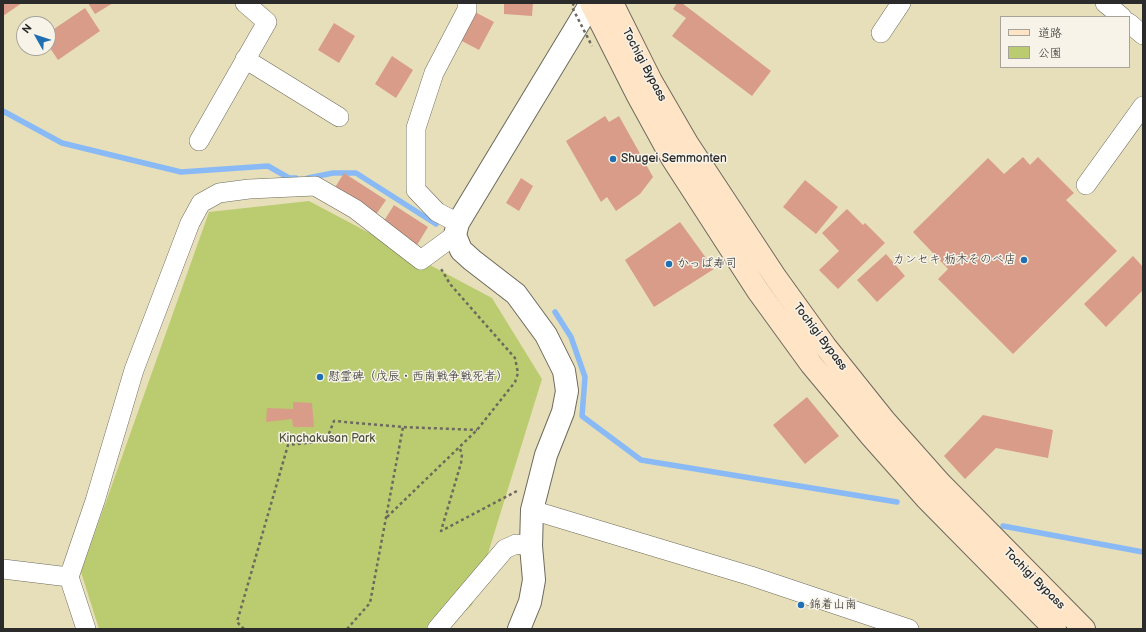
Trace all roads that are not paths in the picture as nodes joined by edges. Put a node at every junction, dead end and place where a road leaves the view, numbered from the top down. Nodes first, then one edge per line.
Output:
1 (245, 3) edge
2 (467, 3) edge
3 (591, 3) edge
4 (612, 3) edge
5 (901, 3) edge
6 (1105, 3) edge
7 (1121, 16) edge
8 (1130, 24) edge
9 (881, 34) dead end
10 (1143, 35) edge
11 (245, 60) junction
12 (1143, 106) edge
13 (339, 117) dead end
14 (199, 141) dead end
15 (1086, 185) dead end
16 (457, 229) junction
17 (532, 510) junction
18 (531, 546) junction
19 (3, 569) edge
20 (70, 577) junction
21 (86, 629) edge
22 (437, 629) edge
23 (518, 629) edge
24 (909, 629) edge
25 (1055, 629) edge
26 (1084, 629) edge

1 - 11 street
2 - 16 street
3 - 16 street
3 - 25 main road, Tochigi Bypass
4 - 26 main road, Tochigi Bypass
5 - 9 street
6 - 7 street
8 - 10 street
11 - 13 street
11 - 14 street
12 - 15 street
16 - 17 street
16 - 20 street
17 - 18 street
17 - 24 street
18 - 22 street
18 - 23 street
19 - 20 street
20 - 21 street

